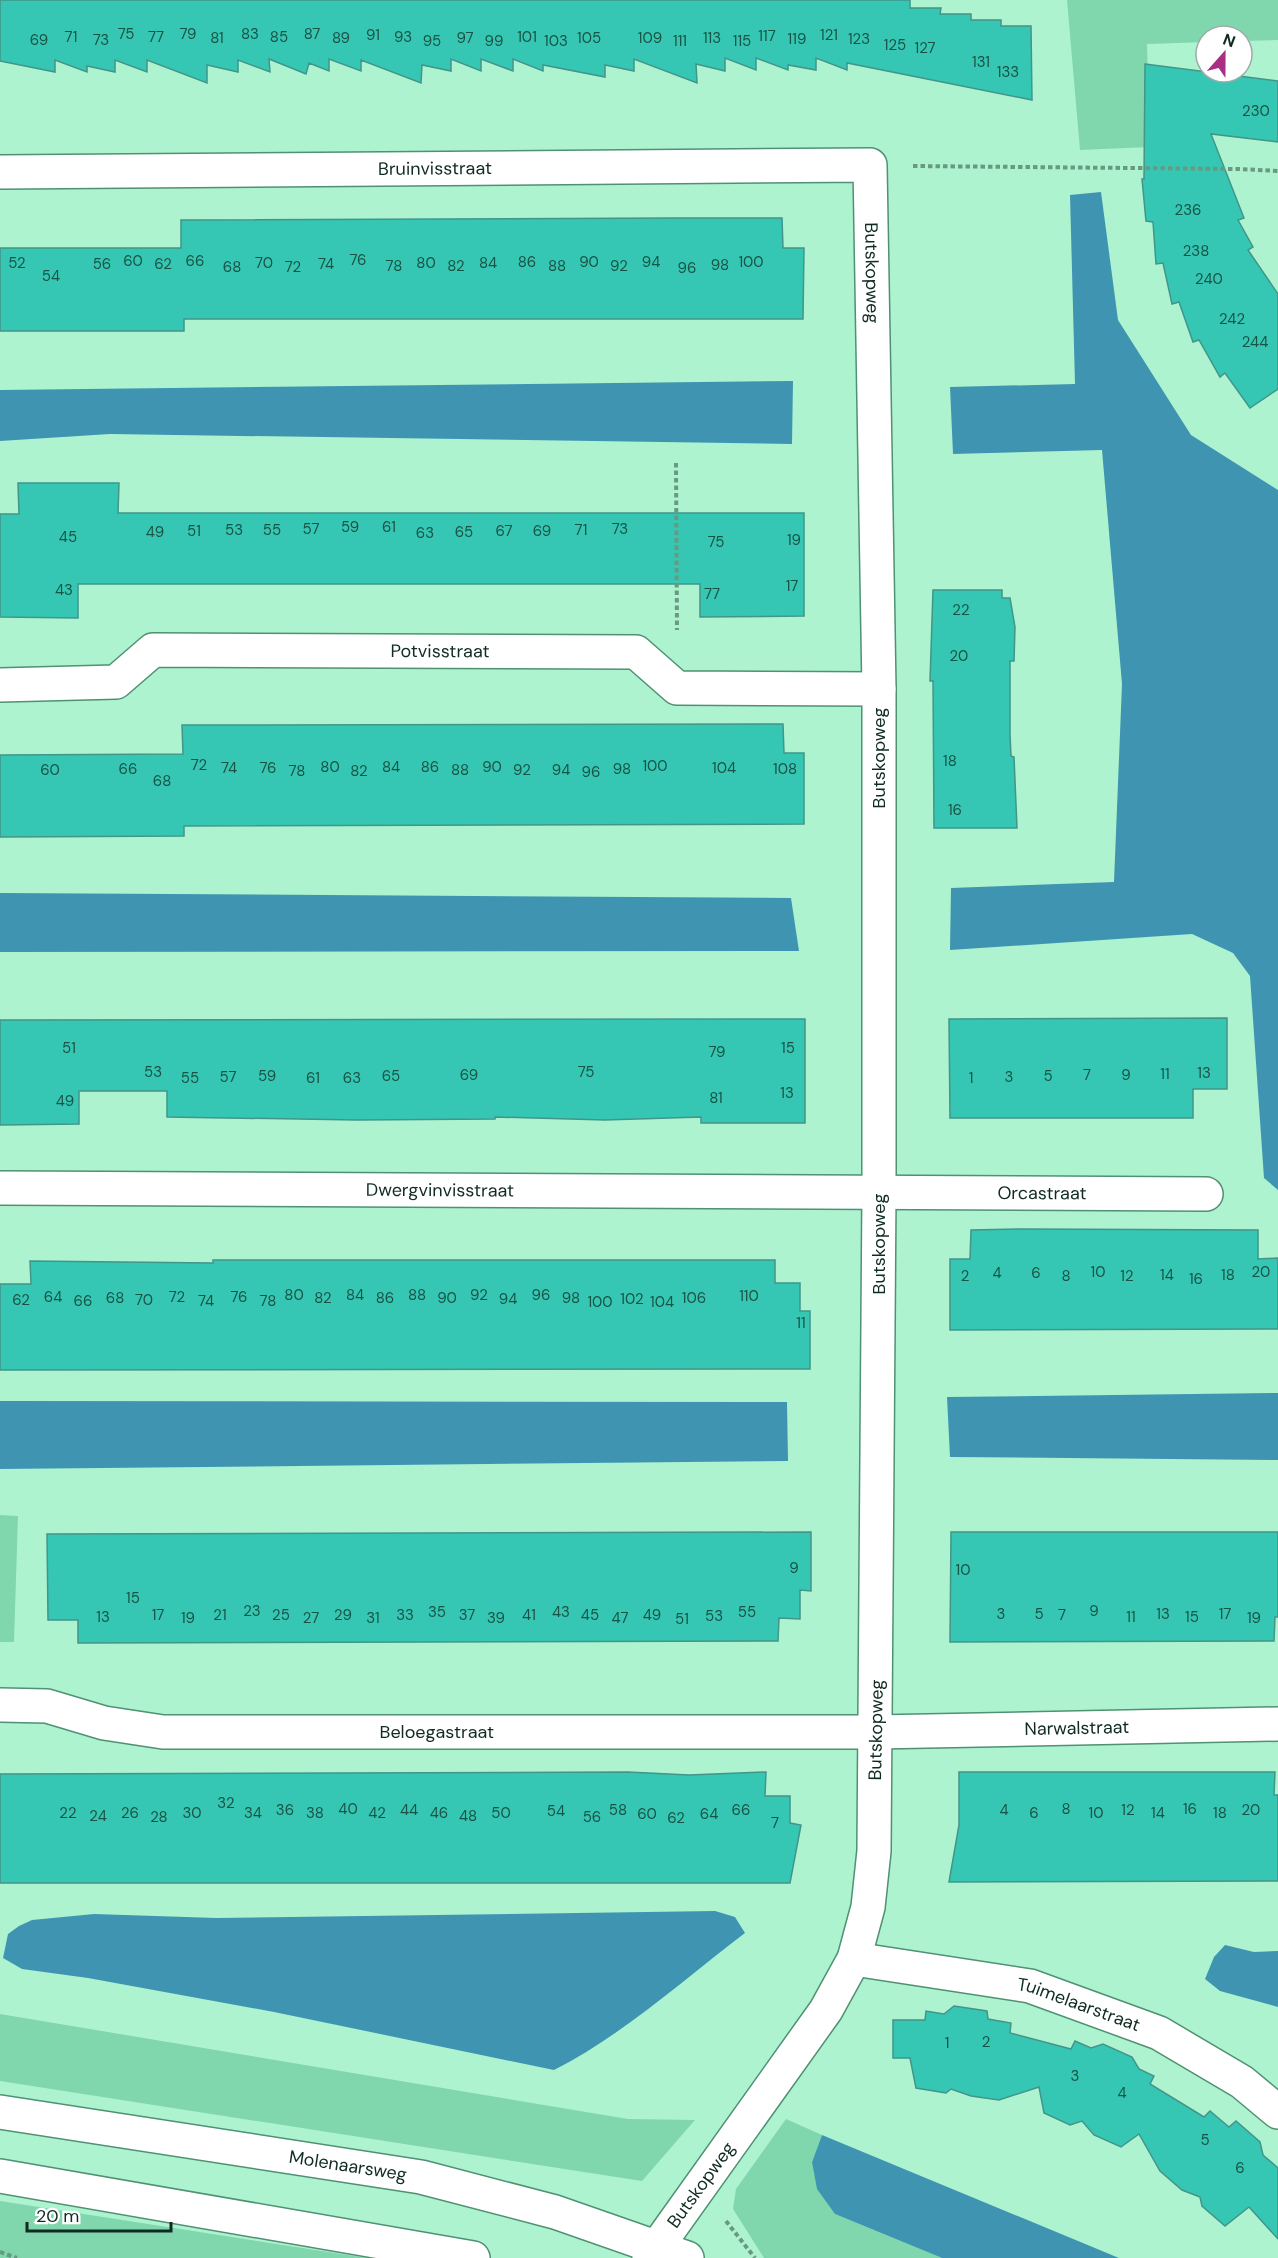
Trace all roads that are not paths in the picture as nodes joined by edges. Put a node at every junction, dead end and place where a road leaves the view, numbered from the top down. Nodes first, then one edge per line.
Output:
1 (870, 165) joint
2 (0, 172) edge
3 (0, 686) edge
4 (879, 689) junction
5 (0, 1188) edge
6 (879, 1191) junction
7 (1206, 1194) dead end
8 (0, 1705) edge
9 (1278, 1724) edge
10 (876, 1732) junction
11 (854, 1959) junction
12 (0, 2112) edge
13 (1278, 2112) edge
14 (0, 2176) edge
15 (665, 2254) edge
16 (473, 2258) edge

1 - 2 street, Bruinvisstraat
1 - 4 street, Butskopweg
3 - 4 street, Potvisstraat
4 - 6 street, Butskopweg
5 - 6 street, Dwergvinvisstraat
6 - 7 street, Orcastraat
6 - 10 street, Butskopweg
8 - 10 street, Beloegastraat
9 - 10 street, Narwalstraat
10 - 11 street, Butskopweg
11 - 13 street, Tuimelaarstraat
11 - 15 street, Butskopweg
12 - 15 street, Molenaarsweg
14 - 16 street

